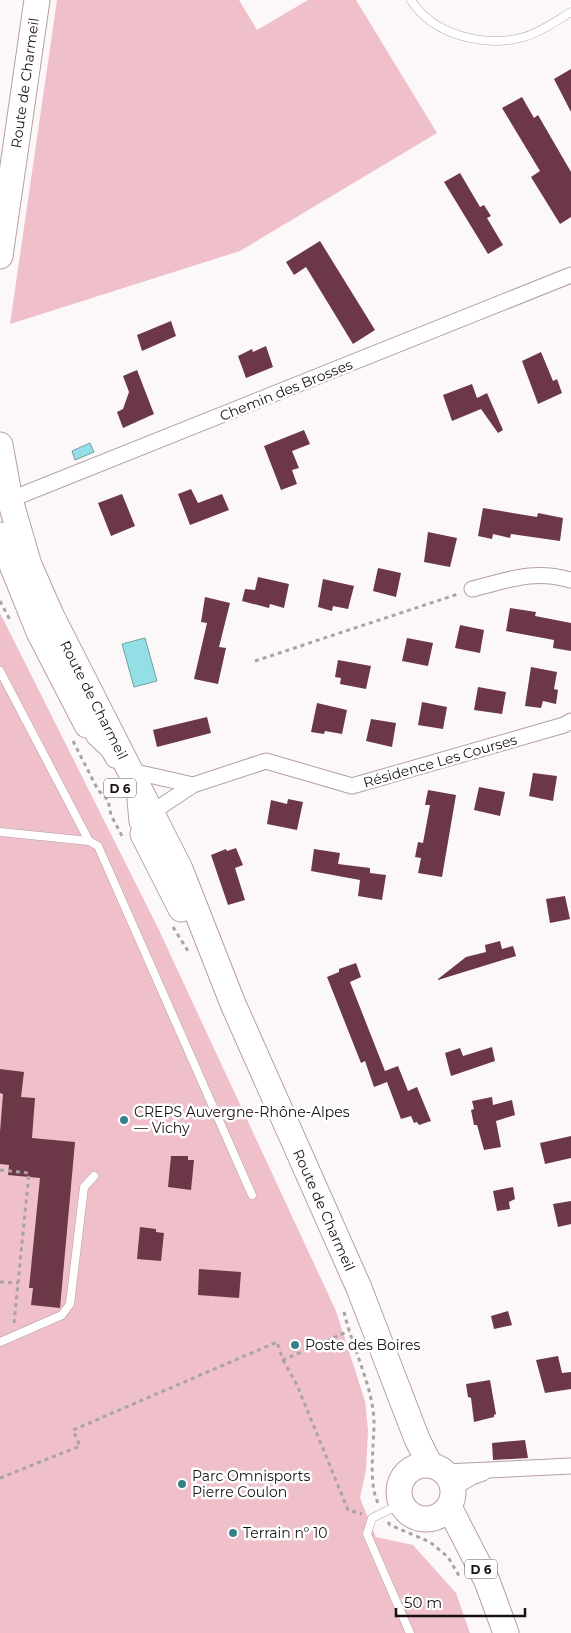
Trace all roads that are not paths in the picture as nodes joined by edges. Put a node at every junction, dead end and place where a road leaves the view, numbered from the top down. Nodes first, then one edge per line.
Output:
1 (22, 0) edge
2 (37, 0) edge
3 (411, 0) edge
4 (571, 12) edge
5 (0, 174) edge
6 (0, 256) edge
7 (571, 275) edge
8 (0, 445) edge
9 (3, 496) edge
10 (0, 535) edge
11 (571, 580) edge
12 (472, 590) road end
13 (0, 671) edge
14 (571, 721) edge
15 (133, 776) junction
16 (193, 785) junction
17 (137, 819) junction
18 (0, 832) edge
19 (89, 841) junction
20 (94, 1176) dead end
21 (252, 1195) dead end
22 (0, 1342) edge
23 (400, 1391) junction
24 (571, 1466) edge
25 (404, 1474) junction
26 (441, 1490) junction
27 (391, 1508) junction
28 (410, 1633) edge
29 (495, 1633) edge
30 (506, 1633) edge

1 - 5 main road, Route de Charmeil
2 - 6 main road, Route de Charmeil
3 - 4 lane
7 - 9 street, Chemin des Brosses
8 - 9 main road, Route de Charmeil / D 6
9 - 15 main road, Route de Charmeil / D 6
10 - 17 main road, Route de Charmeil / D 6
11 - 12 street
13 - 19 lane
14 - 16 street, Résidence Les Courses
15 - 16 street
15 - 17 main road, Route de Charmeil / D 6
16 - 17 street, Résidence Les Courses
17 - 23 main road, Route de Charmeil / D 6
18 - 19 lane
19 - 21 lane
20 - 22 lane
23 - 25 main road, Route de Charmeil / D 6
23 - 26 main road, Route de Charmeil / D 6
24 - 26 street
25 - 26 main road
25 - 27 main road, Route de Charmeil
26 - 27 main road
26 - 29 main road, Route de Charmeil / D 6
26 - 30 main road, Route de Charmeil / D 6
27 - 28 lane

